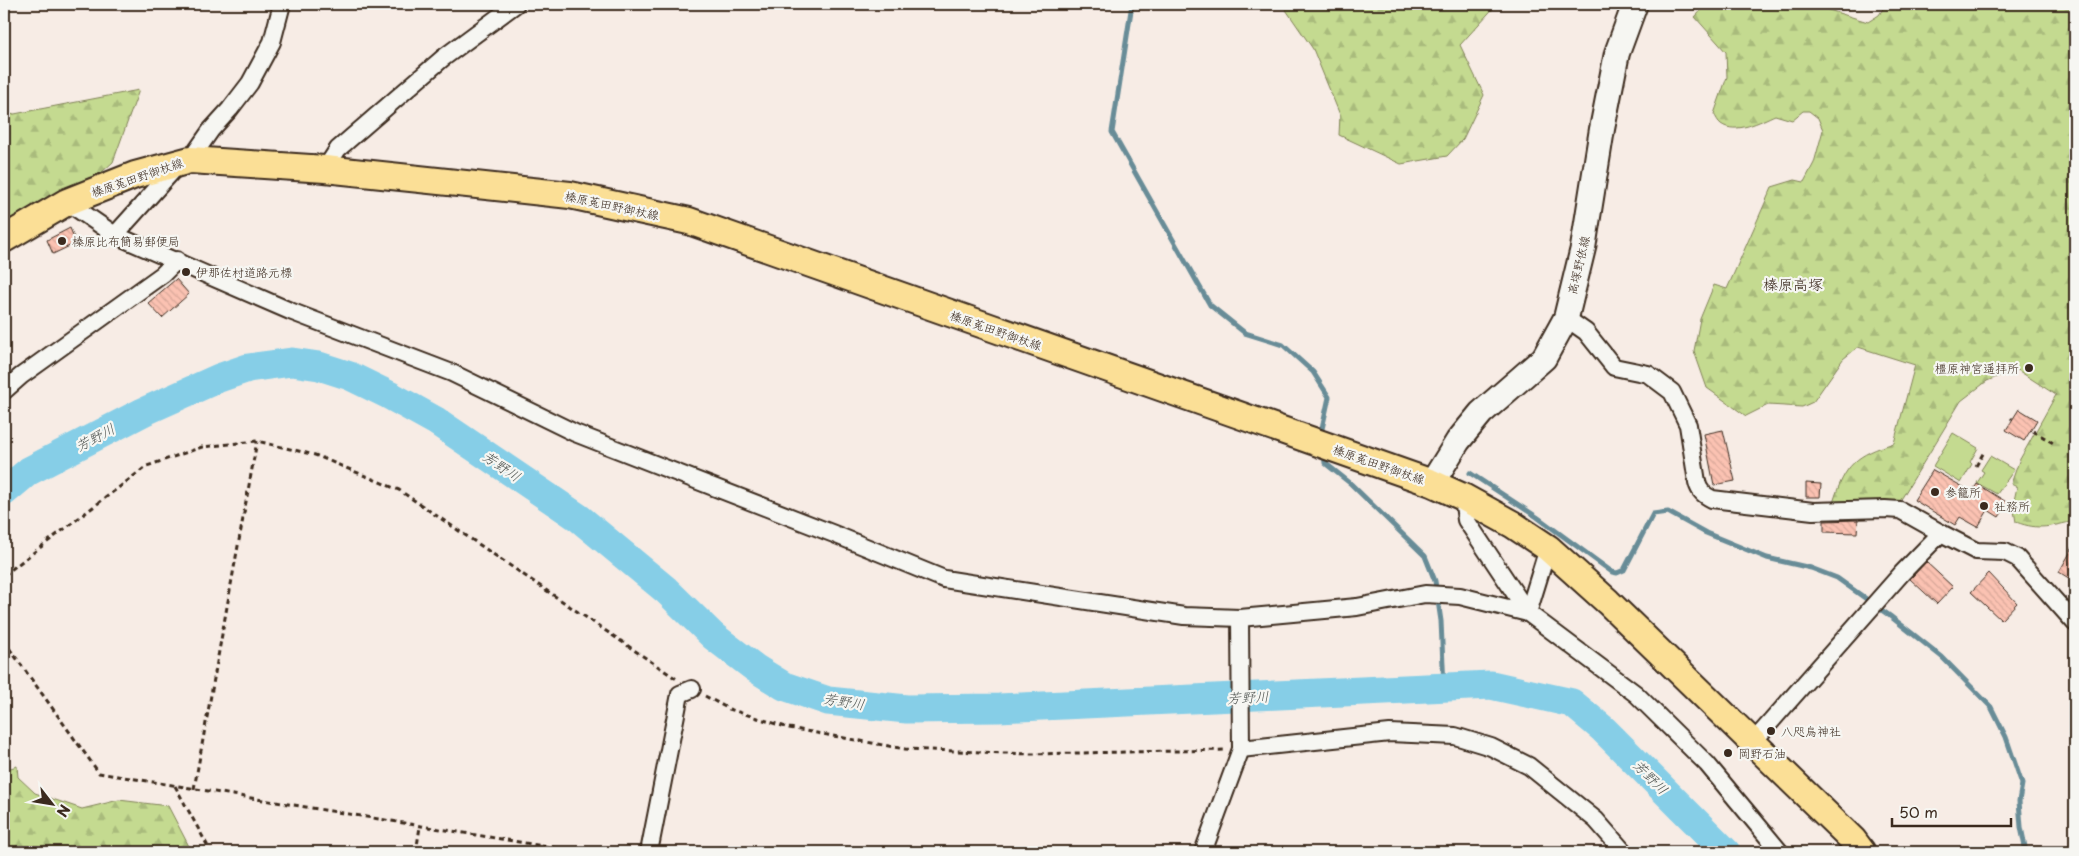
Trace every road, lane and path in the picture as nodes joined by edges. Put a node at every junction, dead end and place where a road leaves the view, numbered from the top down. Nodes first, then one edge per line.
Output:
1 (516, 4) edge
2 (1635, 4) edge
3 (278, 7) edge
4 (185, 161) junction
5 (325, 169) junction
6 (67, 202) junction
7 (115, 235) junction
8 (4, 239) edge
9 (176, 260) junction
10 (1566, 318) junction
11 (4, 391) edge
12 (2033, 431) dead end
13 (257, 441) junction
14 (2055, 444) dead end
15 (1984, 452) dead end
16 (1976, 466) dead end
17 (1432, 482) junction
18 (1464, 496) junction
19 (1941, 533) junction
20 (1548, 548) junction
21 (4, 575) edge
22 (1528, 612) junction
23 (1240, 623) junction
24 (2075, 623) edge
25 (4, 641) edge
26 (692, 689) junction
27 (1753, 742) junction
28 (1241, 743) junction
29 (175, 786) junction
30 (194, 789) junction
31 (420, 827) junction
32 (210, 852) edge
33 (416, 852) edge
34 (580, 852) edge
35 (649, 852) edge
36 (1203, 852) edge
37 (1624, 852) edge
38 (1780, 852) edge
39 (1862, 852) edge

1 - 5 street
2 - 10 main road, 高塚野依線
3 - 4 street
4 - 5 main road, 榛原菟田野御杖線
4 - 6 main road, 榛原菟田野御杖線
4 - 7 street
5 - 17 main road, 榛原菟田野御杖線
6 - 7 street
6 - 8 main road, 榛原菟田野御杖線
7 - 9 street
9 - 11 street
9 - 23 street
10 - 17 main road, 高塚野依線
10 - 19 street
12 - 14 path
13 - 21 path
13 - 26 path
13 - 30 path
15 - 16 path
17 - 18 main road, 榛原菟田野御杖線
18 - 20 main road, 榛原菟田野御杖線
18 - 22 street
19 - 24 street
19 - 27 street
20 - 22 street
20 - 27 main road, 榛原菟田野御杖線
22 - 23 street
22 - 38 street
23 - 28 street
25 - 29 path
26 - 28 path
26 - 35 street
27 - 39 main road, 榛原菟田野御杖線
28 - 36 street
28 - 37 street
29 - 30 path
29 - 32 path
30 - 31 path
31 - 33 path
31 - 34 path

